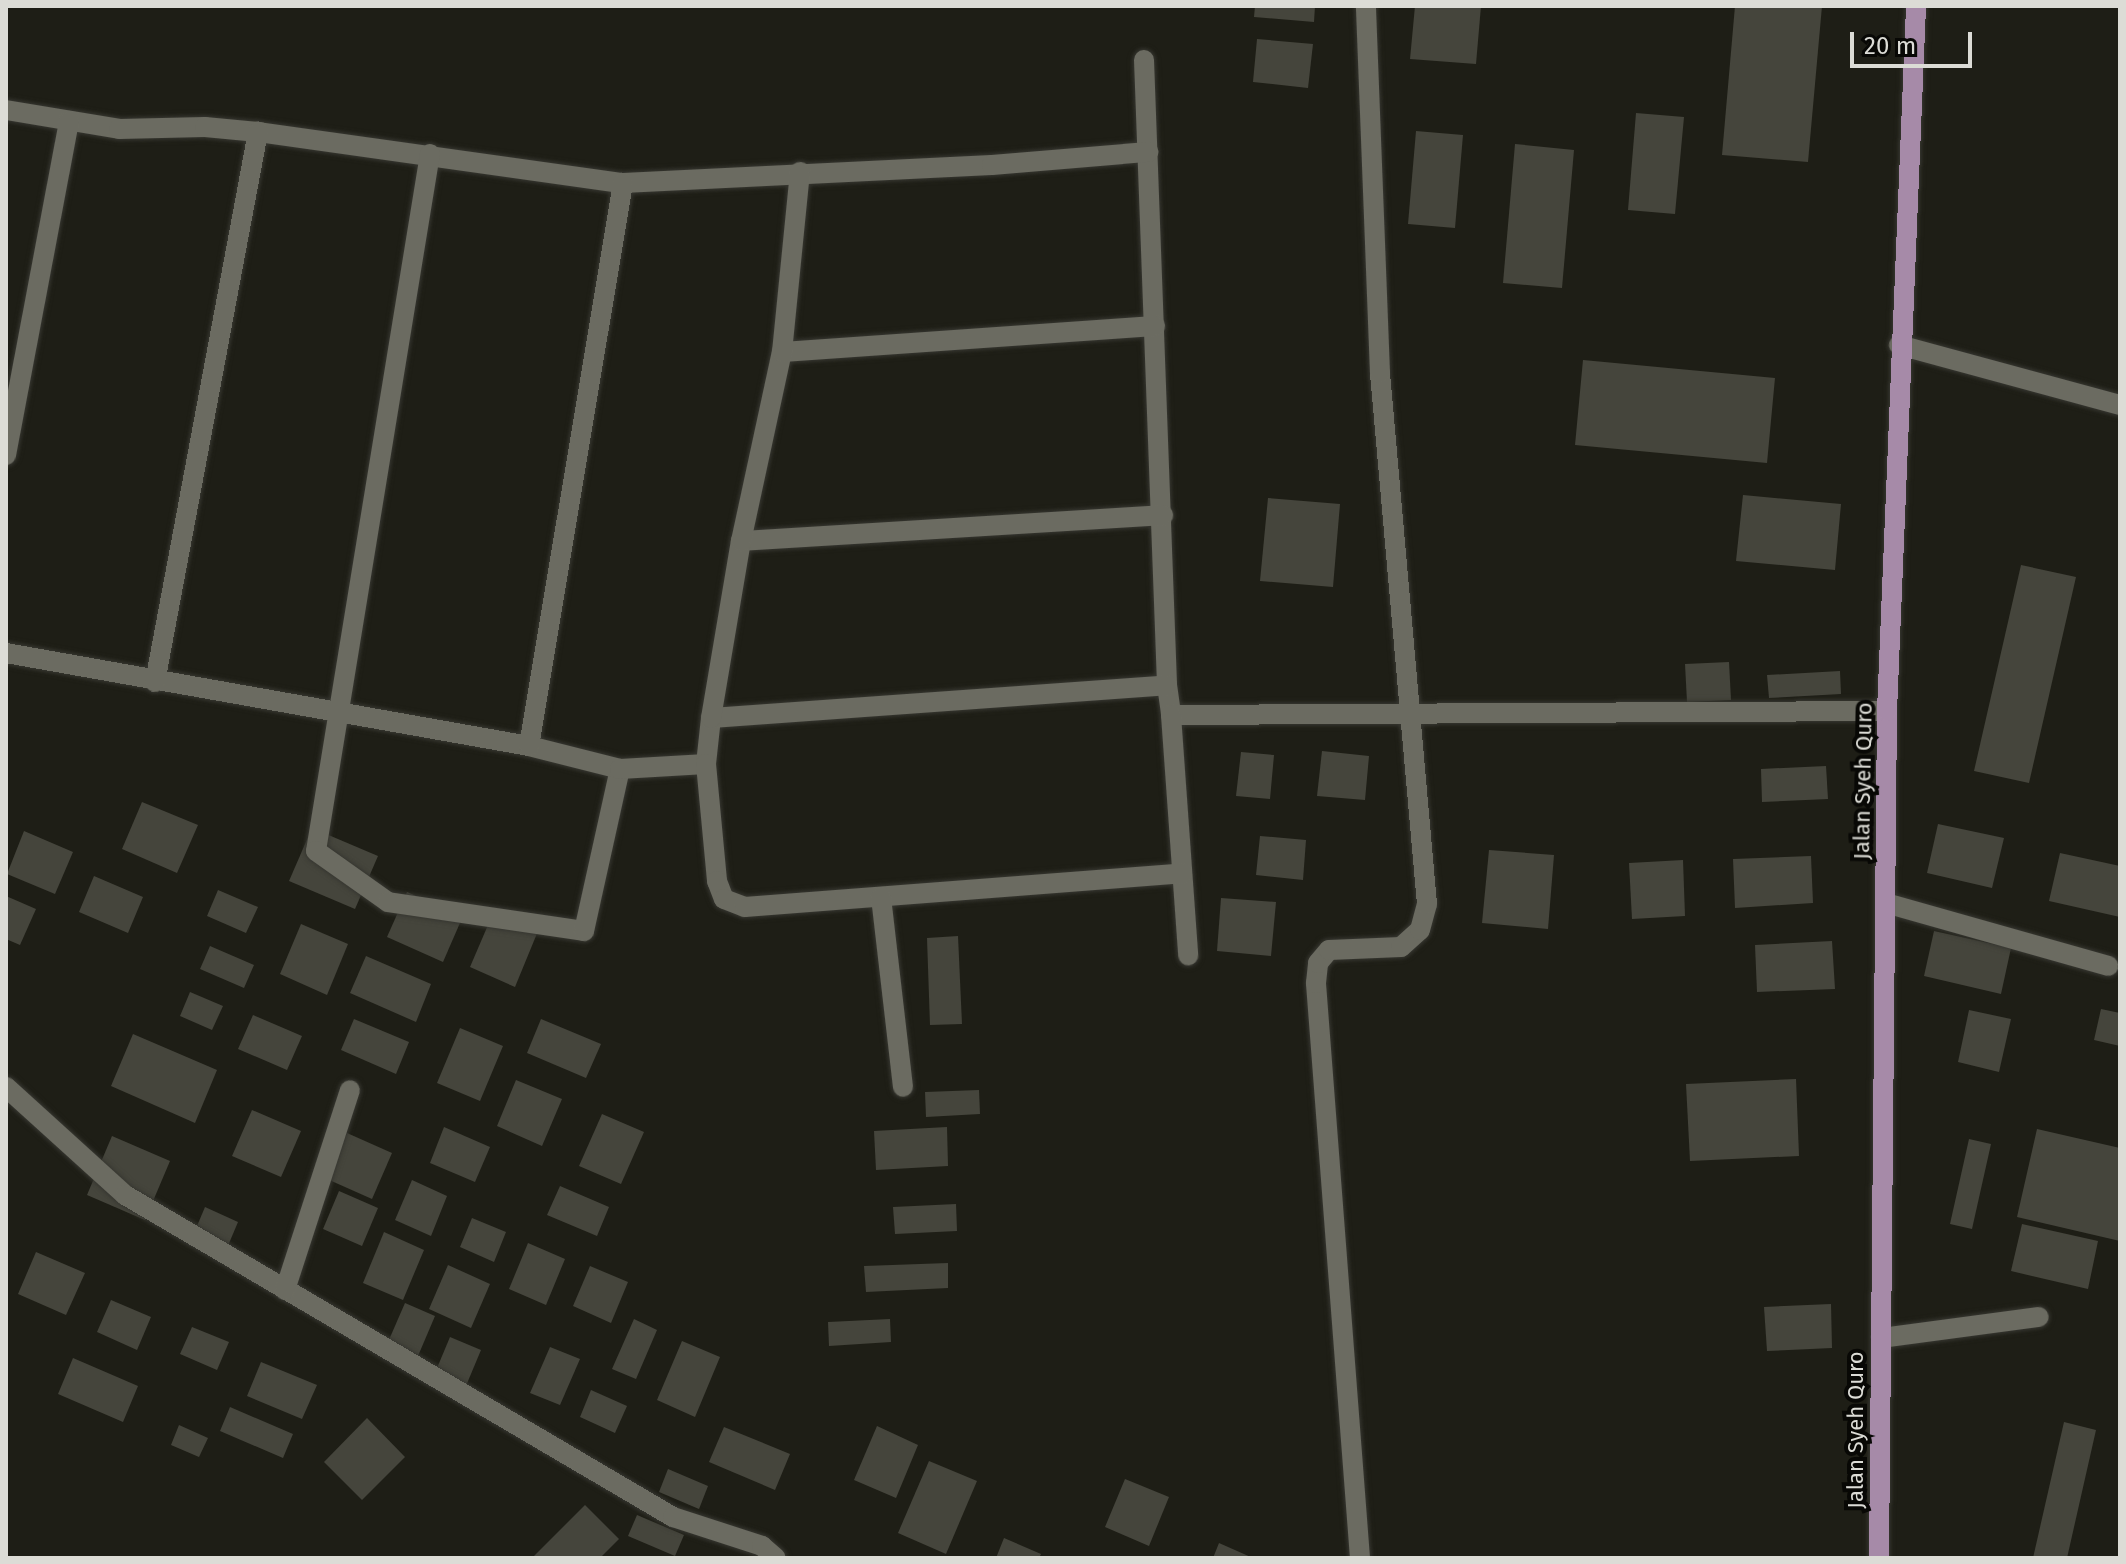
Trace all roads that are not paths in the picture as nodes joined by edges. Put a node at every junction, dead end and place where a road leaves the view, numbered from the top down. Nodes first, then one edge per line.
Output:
1 (1366, 6) edge
2 (1916, 6) edge
3 (1144, 60) dead end
4 (6, 110) edge
5 (69, 121) junction
6 (258, 132) junction
7 (1148, 152) junction
8 (430, 154) junction
9 (800, 172) junction
10 (623, 183) junction
11 (1155, 326) junction
12 (1899, 345) junction
13 (782, 352) junction
14 (2120, 405) edge
15 (6, 455) edge
16 (1163, 515) junction
17 (741, 541) junction
18 (6, 653) edge
19 (155, 682) junction
20 (1167, 685) junction
21 (1887, 711) junction
22 (1411, 712) junction
23 (338, 713) junction
24 (1171, 715) junction
25 (711, 718) junction
26 (529, 746) junction
27 (706, 764) junction
28 (620, 769) junction
29 (1182, 873) junction
30 (881, 897) junction
31 (1886, 903) junction
32 (1188, 955) dead end
33 (2108, 966) dead end
34 (6, 1087) edge
35 (903, 1087) dead end
36 (350, 1090) dead end
37 (285, 1290) junction
38 (2039, 1317) dead end
39 (1881, 1338) junction
40 (776, 1558) edge
41 (1360, 1558) edge
42 (1879, 1558) edge

1 - 22 street
2 - 12 main road, Jalan Syeh Quro
3 - 7 street
4 - 5 street
5 - 6 street
5 - 15 street
6 - 8 street
6 - 19 street
7 - 9 street
7 - 11 street
8 - 10 street
8 - 23 street
9 - 10 street
9 - 13 street
10 - 26 street
11 - 13 street
11 - 16 street
12 - 14 street
12 - 21 main road, Jalan Syeh Quro
13 - 17 street
16 - 17 street
16 - 20 street
17 - 25 street
18 - 19 street
19 - 23 street
20 - 24 street
20 - 25 street
21 - 22 street
21 - 31 main road, Jalan Syeh Quro
22 - 24 street
22 - 41 street
23 - 26 street
23 - 28 street
24 - 29 street
25 - 27 street
26 - 28 street
27 - 28 street
27 - 30 street
29 - 30 street
29 - 32 street
30 - 35 street
31 - 33 street
31 - 39 main road, Jalan Syeh Quro
34 - 37 street
36 - 37 street
37 - 40 street
38 - 39 street
39 - 42 main road, Jalan Syeh Quro

